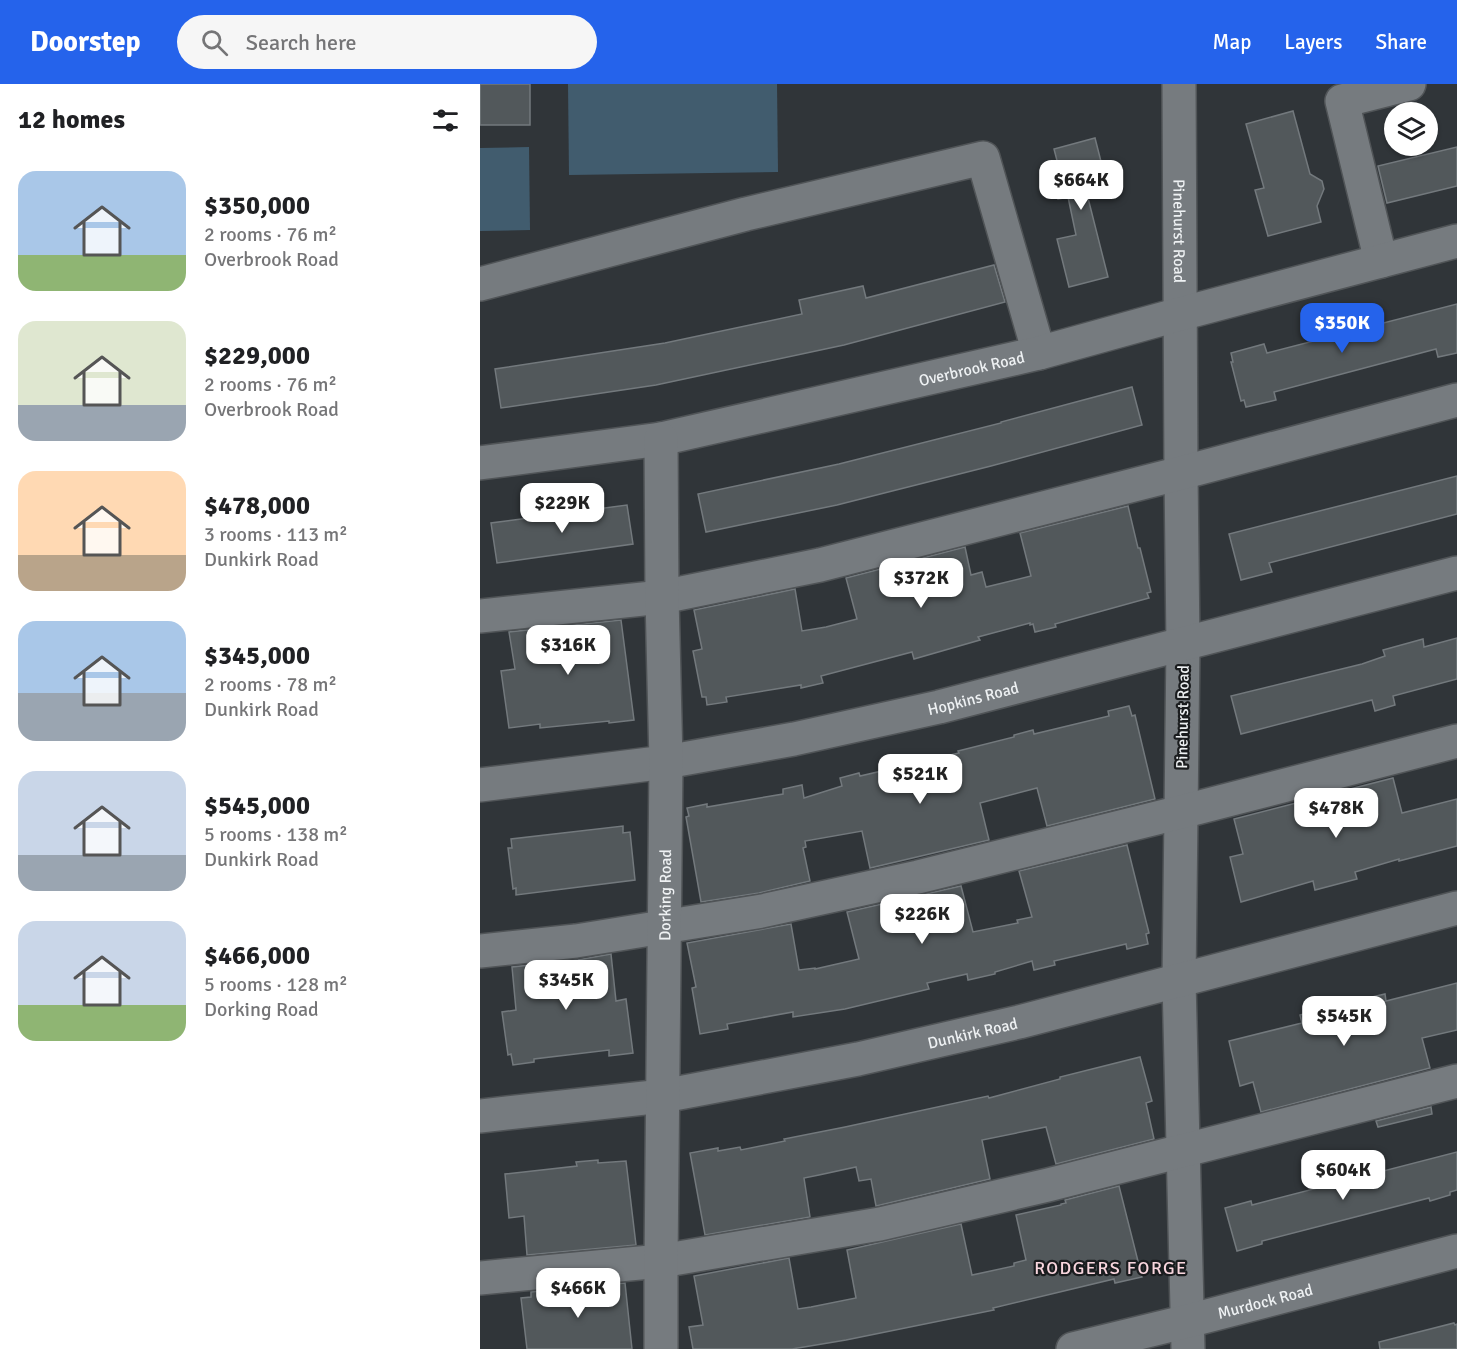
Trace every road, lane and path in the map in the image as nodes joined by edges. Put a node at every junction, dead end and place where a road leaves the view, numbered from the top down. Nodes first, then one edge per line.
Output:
1 (1179, 84) edge
2 (1409, 84) edge
3 (1457, 241) edge
4 (1381, 261) junction
5 (480, 284) edge
6 (1180, 314) junction
7 (1039, 353) junction
8 (1457, 400) edge
9 (661, 439) junction
10 (480, 463) edge
11 (1181, 473) junction
12 (1457, 573) edge
13 (662, 597) junction
14 (480, 616) edge
15 (1183, 645) junction
16 (1457, 741) edge
17 (666, 762) junction
18 (480, 785) edge
19 (1181, 812) junction
20 (1457, 908) edge
21 (664, 928) junction
22 (480, 951) edge
23 (1179, 981) junction
24 (1457, 1081) edge
25 (663, 1096) junction
26 (480, 1116) edge
27 (1184, 1151) junction
28 (1457, 1251) edge
29 (661, 1261) junction
30 (480, 1278) edge
31 (1188, 1335) edge
32 (661, 1349) edge
33 (1073, 1349) edge

1 - 6 street, Pinehurst Road
2 - 4 street
3 - 4 street, Overbrook Road
4 - 6 street, Overbrook Road
5 - 7 street
6 - 7 street, Overbrook Road
6 - 11 street, Pinehurst Road
7 - 9 street, Overbrook Road
8 - 11 street
9 - 10 street, Overbrook Road
9 - 13 street, Dorking Road
11 - 13 street
11 - 15 street, Pinehurst Road
12 - 15 street, Hopkins Road
13 - 14 street
13 - 17 street, Dorking Road
15 - 17 street, Hopkins Road
15 - 19 street, Pinehurst Road
16 - 19 street
17 - 18 street, Hopkins Road
17 - 21 street, Dorking Road
19 - 21 street
19 - 23 street, Pinehurst Road
20 - 23 street, Dunkirk Road
21 - 22 street
21 - 25 street, Dorking Road
23 - 25 street, Dunkirk Road
23 - 27 street, Pinehurst Road
24 - 27 street
25 - 26 street, Dunkirk Road
25 - 29 street, Dorking Road
27 - 29 street
27 - 31 street, Pinehurst Road
28 - 31 street, Murdock Road
29 - 30 street
29 - 32 street, Dorking Road
31 - 33 street, Murdock Road

